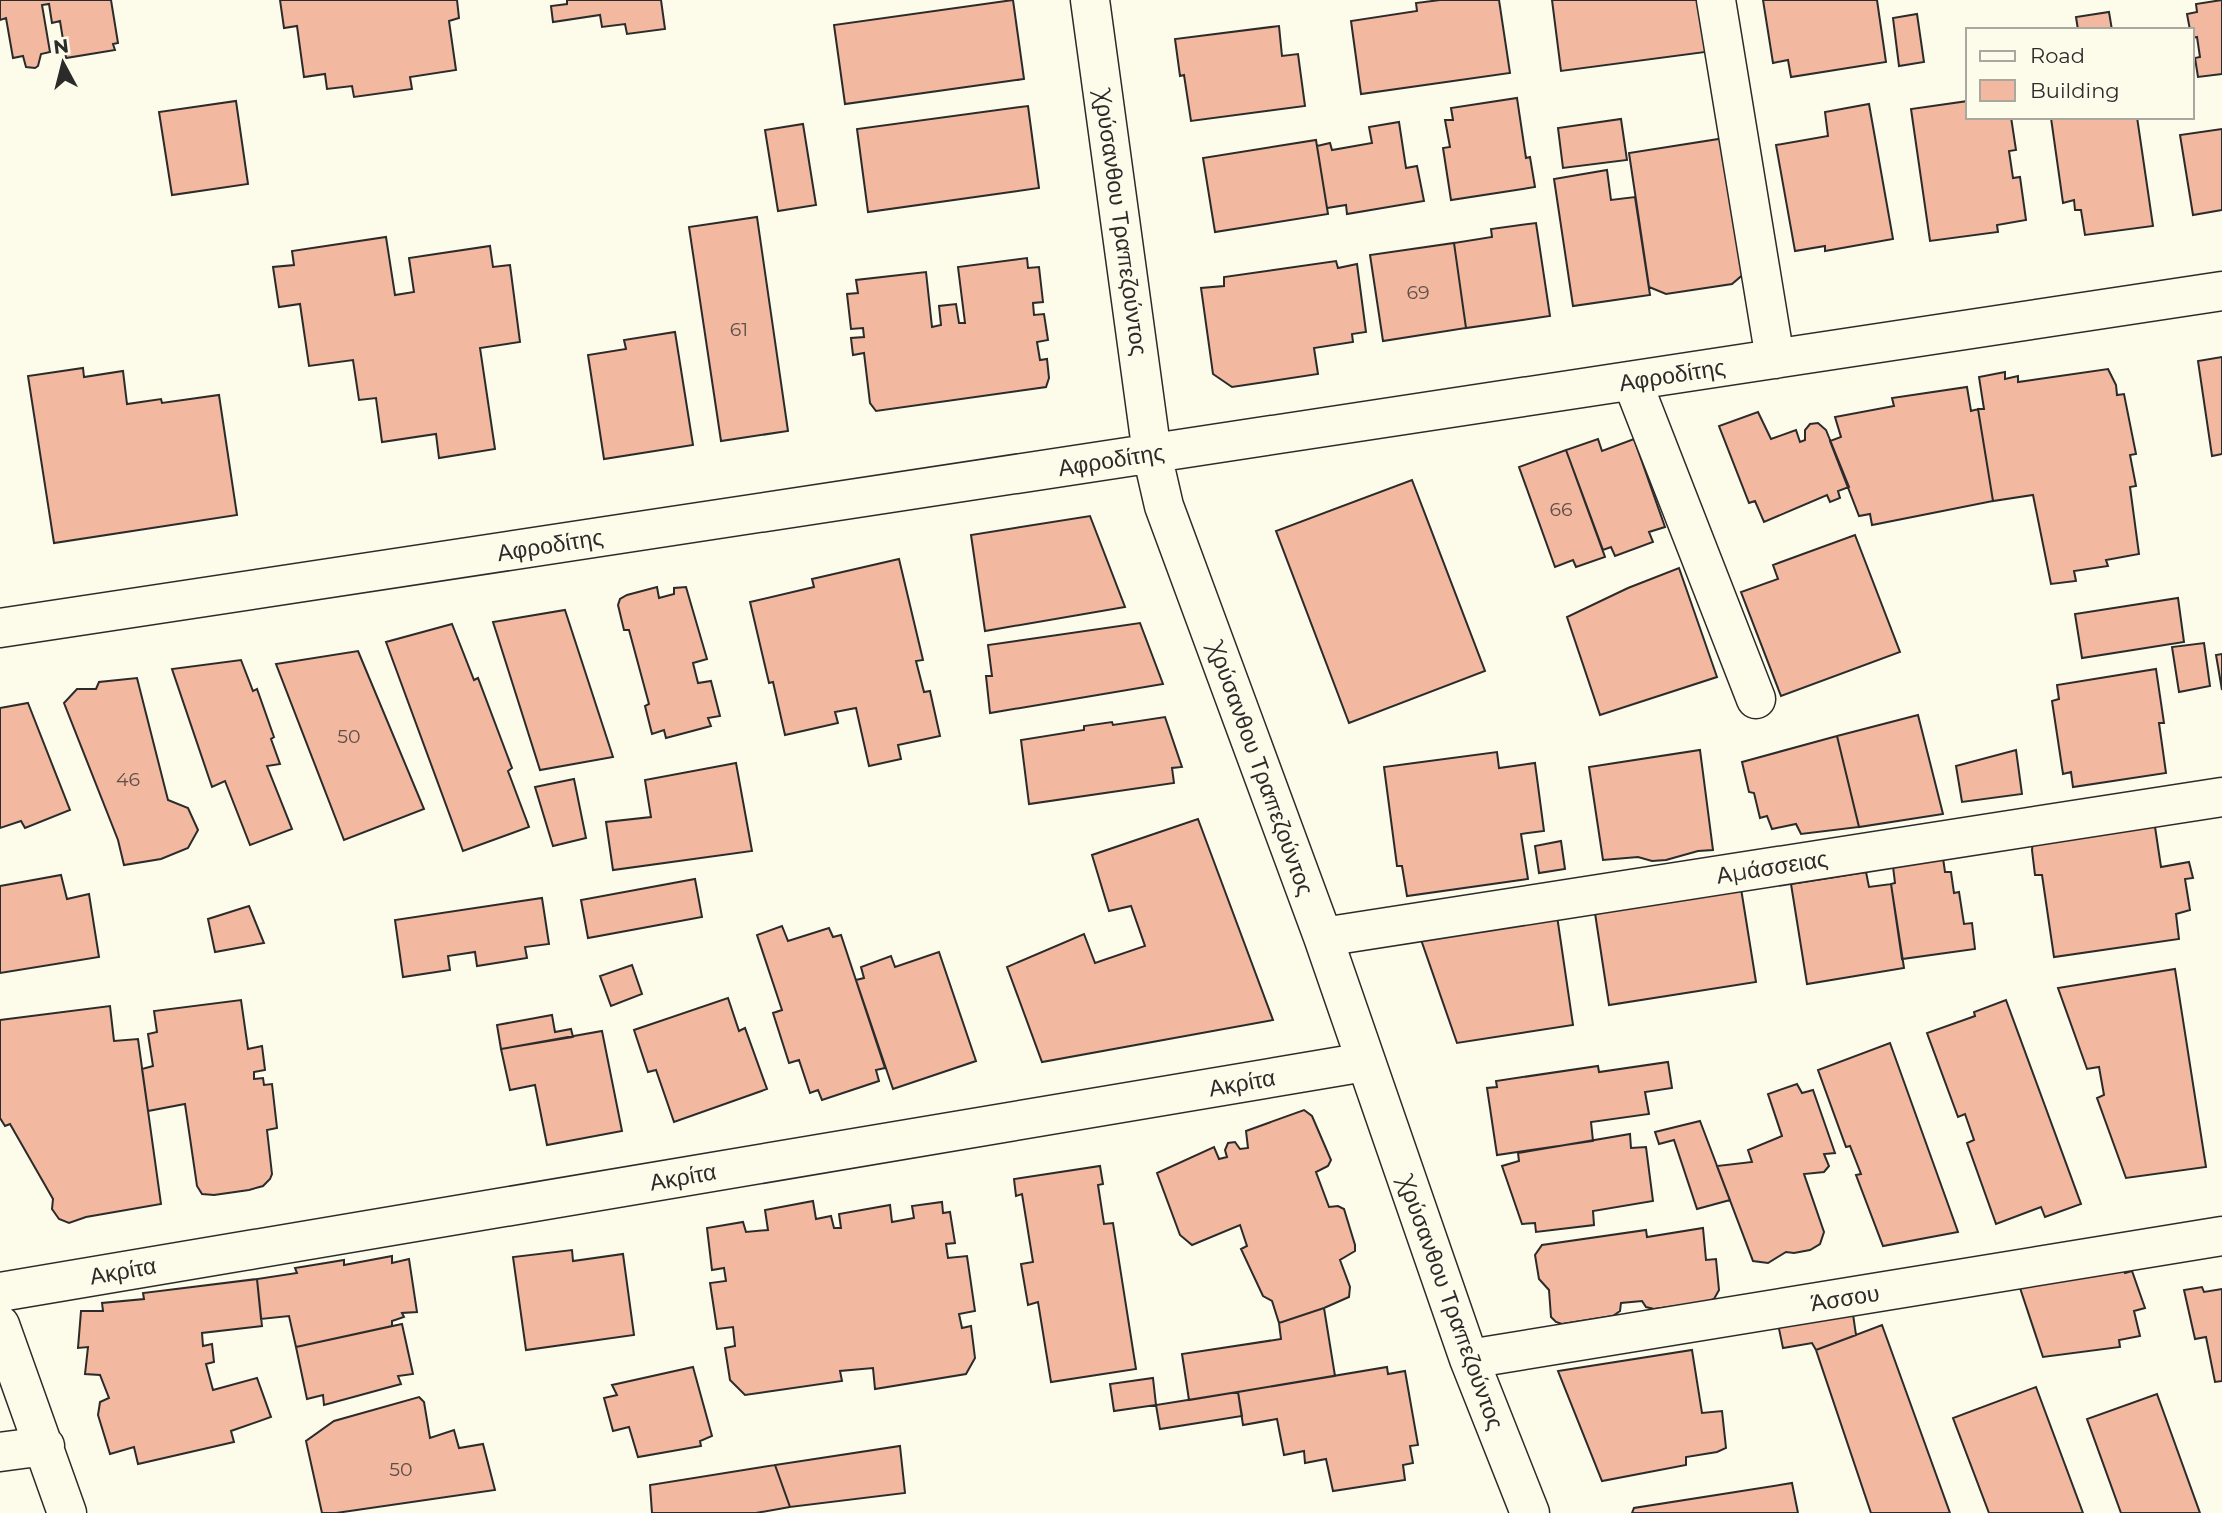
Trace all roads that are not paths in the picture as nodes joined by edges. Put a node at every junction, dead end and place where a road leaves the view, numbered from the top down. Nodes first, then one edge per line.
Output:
1 (1090, 0) edge
2 (1716, 0) edge
3 (2222, 291) edge
4 (1775, 359) junction
5 (1632, 381) junction
6 (1152, 454) junction
7 (0, 628) edge
8 (1756, 699) dead end
9 (2222, 797) edge
10 (1323, 937) junction
11 (1365, 1062) junction
12 (2222, 1236) edge
13 (0, 1292) edge
14 (0, 1325) edge
15 (1469, 1359) junction
16 (45, 1446) junction
17 (0, 1452) edge
18 (67, 1513) edge
19 (1530, 1513) edge

1 - 6 street, Χρύσανθου Τραπεζούντος
2 - 4 street
3 - 4 street, Αφροδίτης
4 - 5 street, Αφροδίτης
5 - 6 street, Αφροδίτης
5 - 8 street
6 - 7 street, Αφροδίτης
6 - 10 street, Χρύσανθου Τραπεζούντος
9 - 10 street, Αμάσσειας
10 - 11 street, Χρύσανθου Τραπεζούντος
11 - 13 street, Ακρίτα
11 - 15 street, Χρύσανθου Τραπεζούντος
12 - 15 street, Άσσου
14 - 16 street
15 - 19 street, Χρύσανθου Τραπεζούντος
16 - 17 street
16 - 18 street

